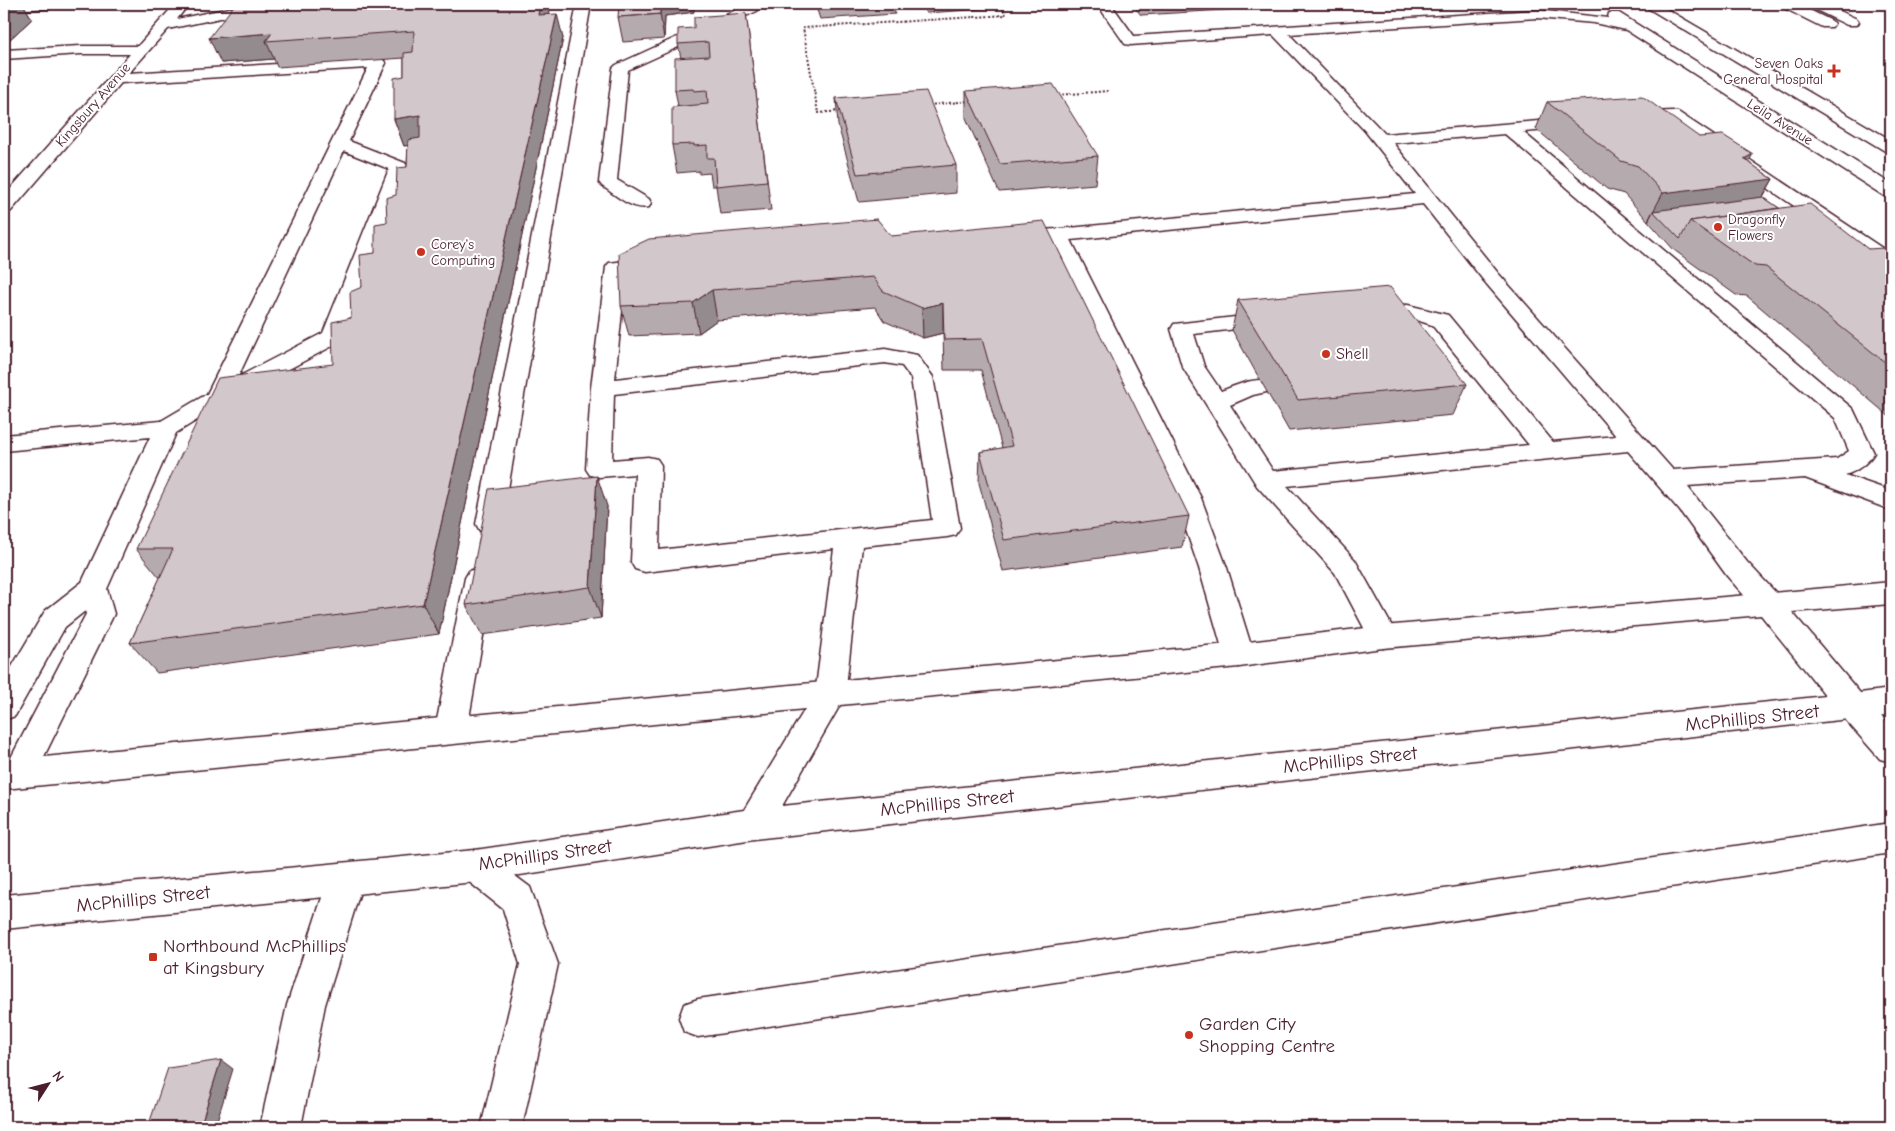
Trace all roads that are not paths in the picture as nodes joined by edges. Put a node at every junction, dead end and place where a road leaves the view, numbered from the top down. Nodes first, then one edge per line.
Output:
1 (51, 4) edge
2 (182, 4) edge
3 (297, 4) edge
4 (584, 4) edge
5 (752, 4) edge
6 (1104, 4) edge
7 (1515, 4) edge
8 (1583, 4) edge
9 (1648, 4) edge
10 (1670, 4) edge
11 (1787, 4) edge
12 (1815, 4) edge
13 (1599, 5) edge
14 (250, 6) edge
15 (4, 7) edge
16 (1534, 15) junction
17 (1852, 22) dead end
18 (1827, 24) dead end
19 (162, 26) junction
20 (1629, 26) junction
21 (1278, 30) junction
22 (141, 50) junction
23 (4, 54) edge
24 (116, 79) junction
25 (1842, 118) junction
26 (1613, 119) edge
27 (1594, 121) edge
28 (1508, 128) junction
29 (1381, 139) junction
30 (339, 143) junction
31 (1891, 147) edge
32 (1847, 164) junction
33 (1891, 173) edge
34 (1891, 192) edge
35 (1428, 198) junction
36 (642, 204) dead end
37 (4, 207) edge
38 (1059, 235) junction
39 (991, 238) edge
40 (679, 260) edge
41 (1891, 263) edge
42 (1355, 308) edge
43 (1288, 316) edge
44 (1481, 372) junction
45 (1453, 375) edge
46 (1263, 386) dead end
47 (603, 388) junction
48 (217, 398) junction
49 (1216, 402) junction
50 (166, 428) junction
51 (1635, 442) junction
52 (4, 443) edge
53 (1547, 451) junction
54 (1806, 470) junction
55 (1266, 480) junction
56 (1667, 480) junction
57 (1879, 491) edge
58 (1891, 501) edge
59 (849, 538) junction
60 (93, 589) junction
61 (1891, 593) edge
62 (1766, 602) junction
63 (1383, 637) junction
64 (1239, 656) junction
65 (830, 695) junction
66 (1891, 702) edge
67 (4, 707) edge
68 (1854, 708) junction
69 (451, 730) junction
70 (1891, 749) edge
71 (11, 774) edge
72 (754, 824) junction
73 (1891, 838) edge
74 (475, 866) junction
75 (346, 879) junction
76 (4, 912) edge
77 (698, 1018) dead end
78 (280, 1127) edge
79 (502, 1127) edge

1 - 15 main road
2 - 19 main road, Kingsbury Avenue
3 - 14 main road
4 - 69 main road
5 - 36 main road
6 - 21 main road
7 - 16 main road
8 - 16 main road
9 - 10 main road
9 - 25 main road
11 - 18 main road
12 - 17 main road
13 - 20 main road, Leila Avenue
13 - 25 main road
14 - 19 main road
16 - 20 main road
16 - 21 main road
19 - 22 main road, Kingsbury Avenue
20 - 32 main road, Leila Avenue
21 - 29 main road
22 - 23 main road
22 - 24 main road, Kingsbury Avenue
24 - 30 main road
24 - 37 main road, Kingsbury Avenue
25 - 31 main road
26 - 41 main road
27 - 28 main road
28 - 29 main road
28 - 54 main road
29 - 35 main road
30 - 48 main road
30 - 48 main road
32 - 33 main road
32 - 34 main road, Leila Avenue
35 - 38 main road
35 - 51 main road
38 - 39 main road
38 - 64 main road
40 - 47 main road
42 - 44 main road
43 - 49 main road
44 - 45 main road
44 - 53 main road
46 - 49 main road
47 - 59 main road
47 - 59 main road
48 - 50 main road
49 - 55 main road
50 - 52 main road
50 - 60 main road
51 - 53 main road
51 - 56 main road
53 - 55 main road
54 - 56 main road
54 - 57 main road
55 - 63 main road
56 - 62 main road
57 - 58 main road
59 - 65 main road
60 - 67 main road
60 - 71 main road
61 - 62 main road
62 - 63 main road
62 - 68 main road
63 - 64 main road
64 - 65 main road
65 - 69 main road
65 - 72 main road
66 - 68 main road, McPhillips Street
68 - 70 main road
68 - 72 main road, McPhillips Street
69 - 71 main road
72 - 74 main road, McPhillips Street
73 - 77 main road
74 - 75 main road, McPhillips Street
74 - 79 main road
75 - 76 main road, McPhillips Street
75 - 78 main road

